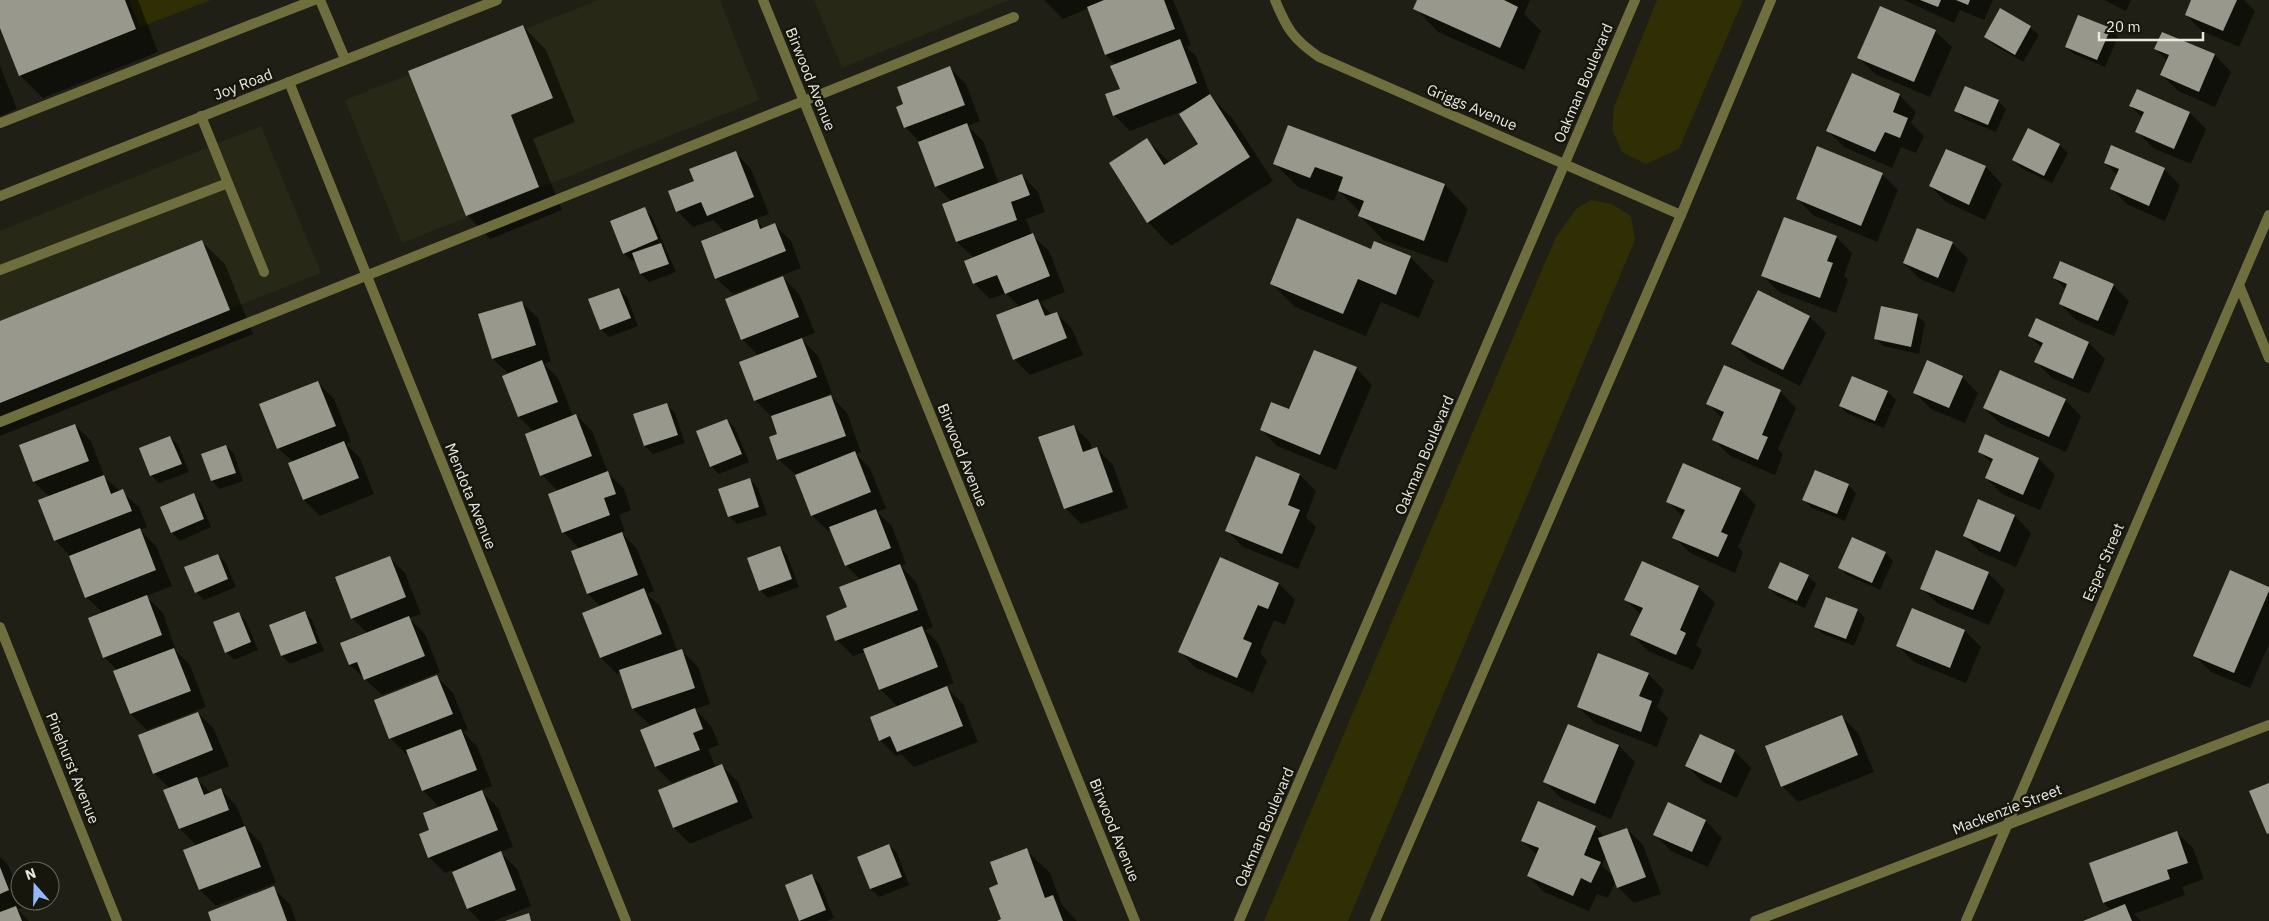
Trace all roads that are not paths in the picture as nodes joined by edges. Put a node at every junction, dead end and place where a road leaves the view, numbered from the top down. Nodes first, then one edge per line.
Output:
1 (314, 0) edge
2 (320, 0) edge
3 (497, 0) edge
4 (763, 0) edge
5 (1275, 0) edge
6 (1635, 0) edge
7 (1771, 0) edge
8 (1014, 17) dead end
9 (345, 59) junction
10 (289, 82) junction
11 (803, 101) junction
12 (201, 116) junction
13 (0, 123) edge
14 (1565, 164) junction
15 (228, 183) junction
16 (0, 196) edge
17 (1680, 215) junction
18 (2269, 216) edge
19 (0, 270) edge
20 (264, 272) dead end
21 (366, 276) junction
22 (2239, 285) junction
23 (2269, 358) edge
24 (0, 422) edge
25 (0, 627) edge
26 (2269, 726) edge
27 (2005, 826) junction
28 (117, 921) edge
29 (626, 921) edge
30 (1136, 921) edge
31 (1239, 921) edge
32 (1376, 921) edge
33 (1755, 921) edge
34 (1966, 921) edge

1 - 13 street
2 - 9 street
3 - 9 street, Joy Road
4 - 11 street, Birwood Avenue
5 - 14 street, Griggs Avenue
6 - 14 street, Oakman Boulevard
7 - 17 street
8 - 11 street
9 - 10 street, Joy Road
10 - 12 street, Joy Road
10 - 21 street, Mendota Avenue
11 - 21 street
11 - 30 street, Birwood Avenue
12 - 15 street
12 - 16 street, Joy Road
14 - 17 street, Griggs Avenue
14 - 31 street, Oakman Boulevard
15 - 19 street
15 - 20 street
17 - 32 street
18 - 22 street, Esper Street
21 - 24 street
21 - 29 street, Mendota Avenue
22 - 23 street
22 - 27 street, Esper Street
25 - 28 street, Pinehurst Avenue
26 - 27 street, Mackenzie Street
27 - 33 street, Mackenzie Street
27 - 34 street, Esper Street

